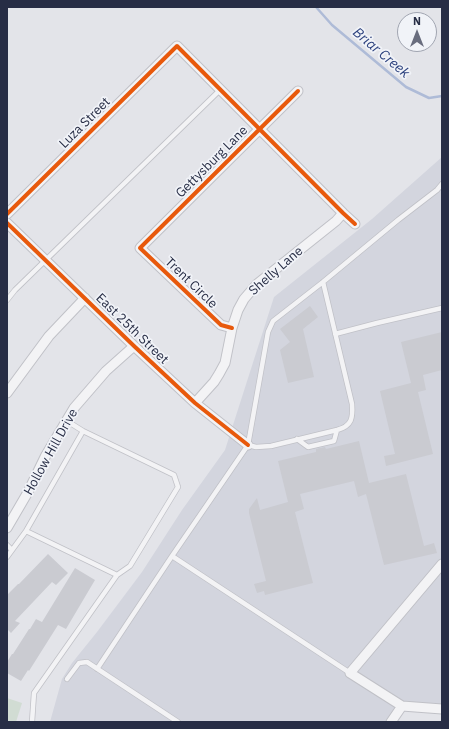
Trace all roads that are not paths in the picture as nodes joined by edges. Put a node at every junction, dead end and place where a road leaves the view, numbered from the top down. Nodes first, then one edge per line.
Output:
1 (220, 90) junction
2 (298, 91) dead end
3 (259, 129) junction
4 (442, 184) edge
5 (342, 213) junction
6 (7, 214) edge
7 (7, 223) edge
8 (355, 224) dead end
9 (140, 248) joint
10 (46, 260) junction
11 (323, 282) junction
12 (85, 298) junction
13 (7, 300) edge
14 (442, 308) edge
15 (232, 328) junction
16 (335, 334) junction
17 (134, 346) junction
18 (7, 393) edge
19 (195, 403) junction
20 (67, 421) junction
21 (337, 430) junction
22 (83, 431) junction
23 (297, 439) junction
24 (248, 445) junction
25 (7, 528) edge
26 (26, 531) junction
27 (7, 545) edge
28 (12, 550) junction
29 (172, 556) junction
30 (7, 557) edge
31 (442, 564) edge
32 (117, 575) junction
33 (97, 669) junction
34 (350, 673) junction
35 (67, 679) dead end
36 (402, 706) junction
37 (442, 709) edge
38 (32, 722) edge
39 (178, 722) edge
40 (391, 722) edge

1 - 3 street
1 - 6 street, Luza Street
1 - 10 lane
2 - 3 street, Gettysburg Lane
3 - 5 street
3 - 9 street, Gettysburg Lane
4 - 11 lane
5 - 8 street
5 - 15 street, Shelly Lane
7 - 10 street, East 25th Street
9 - 15 street, Trent Circle
10 - 12 street, East 25th Street
10 - 13 lane
11 - 16 lane
11 - 24 lane
12 - 17 street, East 25th Street
12 - 18 street
14 - 16 lane
15 - 19 street, Shelly Lane
16 - 21 lane
17 - 19 street, East 25th Street
17 - 20 street, Hollow Hill Drive
19 - 24 street, East 25th Street
20 - 22 lane
20 - 25 street, Hollow Hill Drive
21 - 23 lane
21 - 23 lane
22 - 26 lane
22 - 32 lane
23 - 24 lane
24 - 29 lane
26 - 28 lane
26 - 32 lane
27 - 28 lane
28 - 30 lane
29 - 33 lane
29 - 34 lane
31 - 34 street
32 - 38 lane
33 - 35 lane
33 - 39 lane
34 - 36 street
36 - 37 street
36 - 40 street

